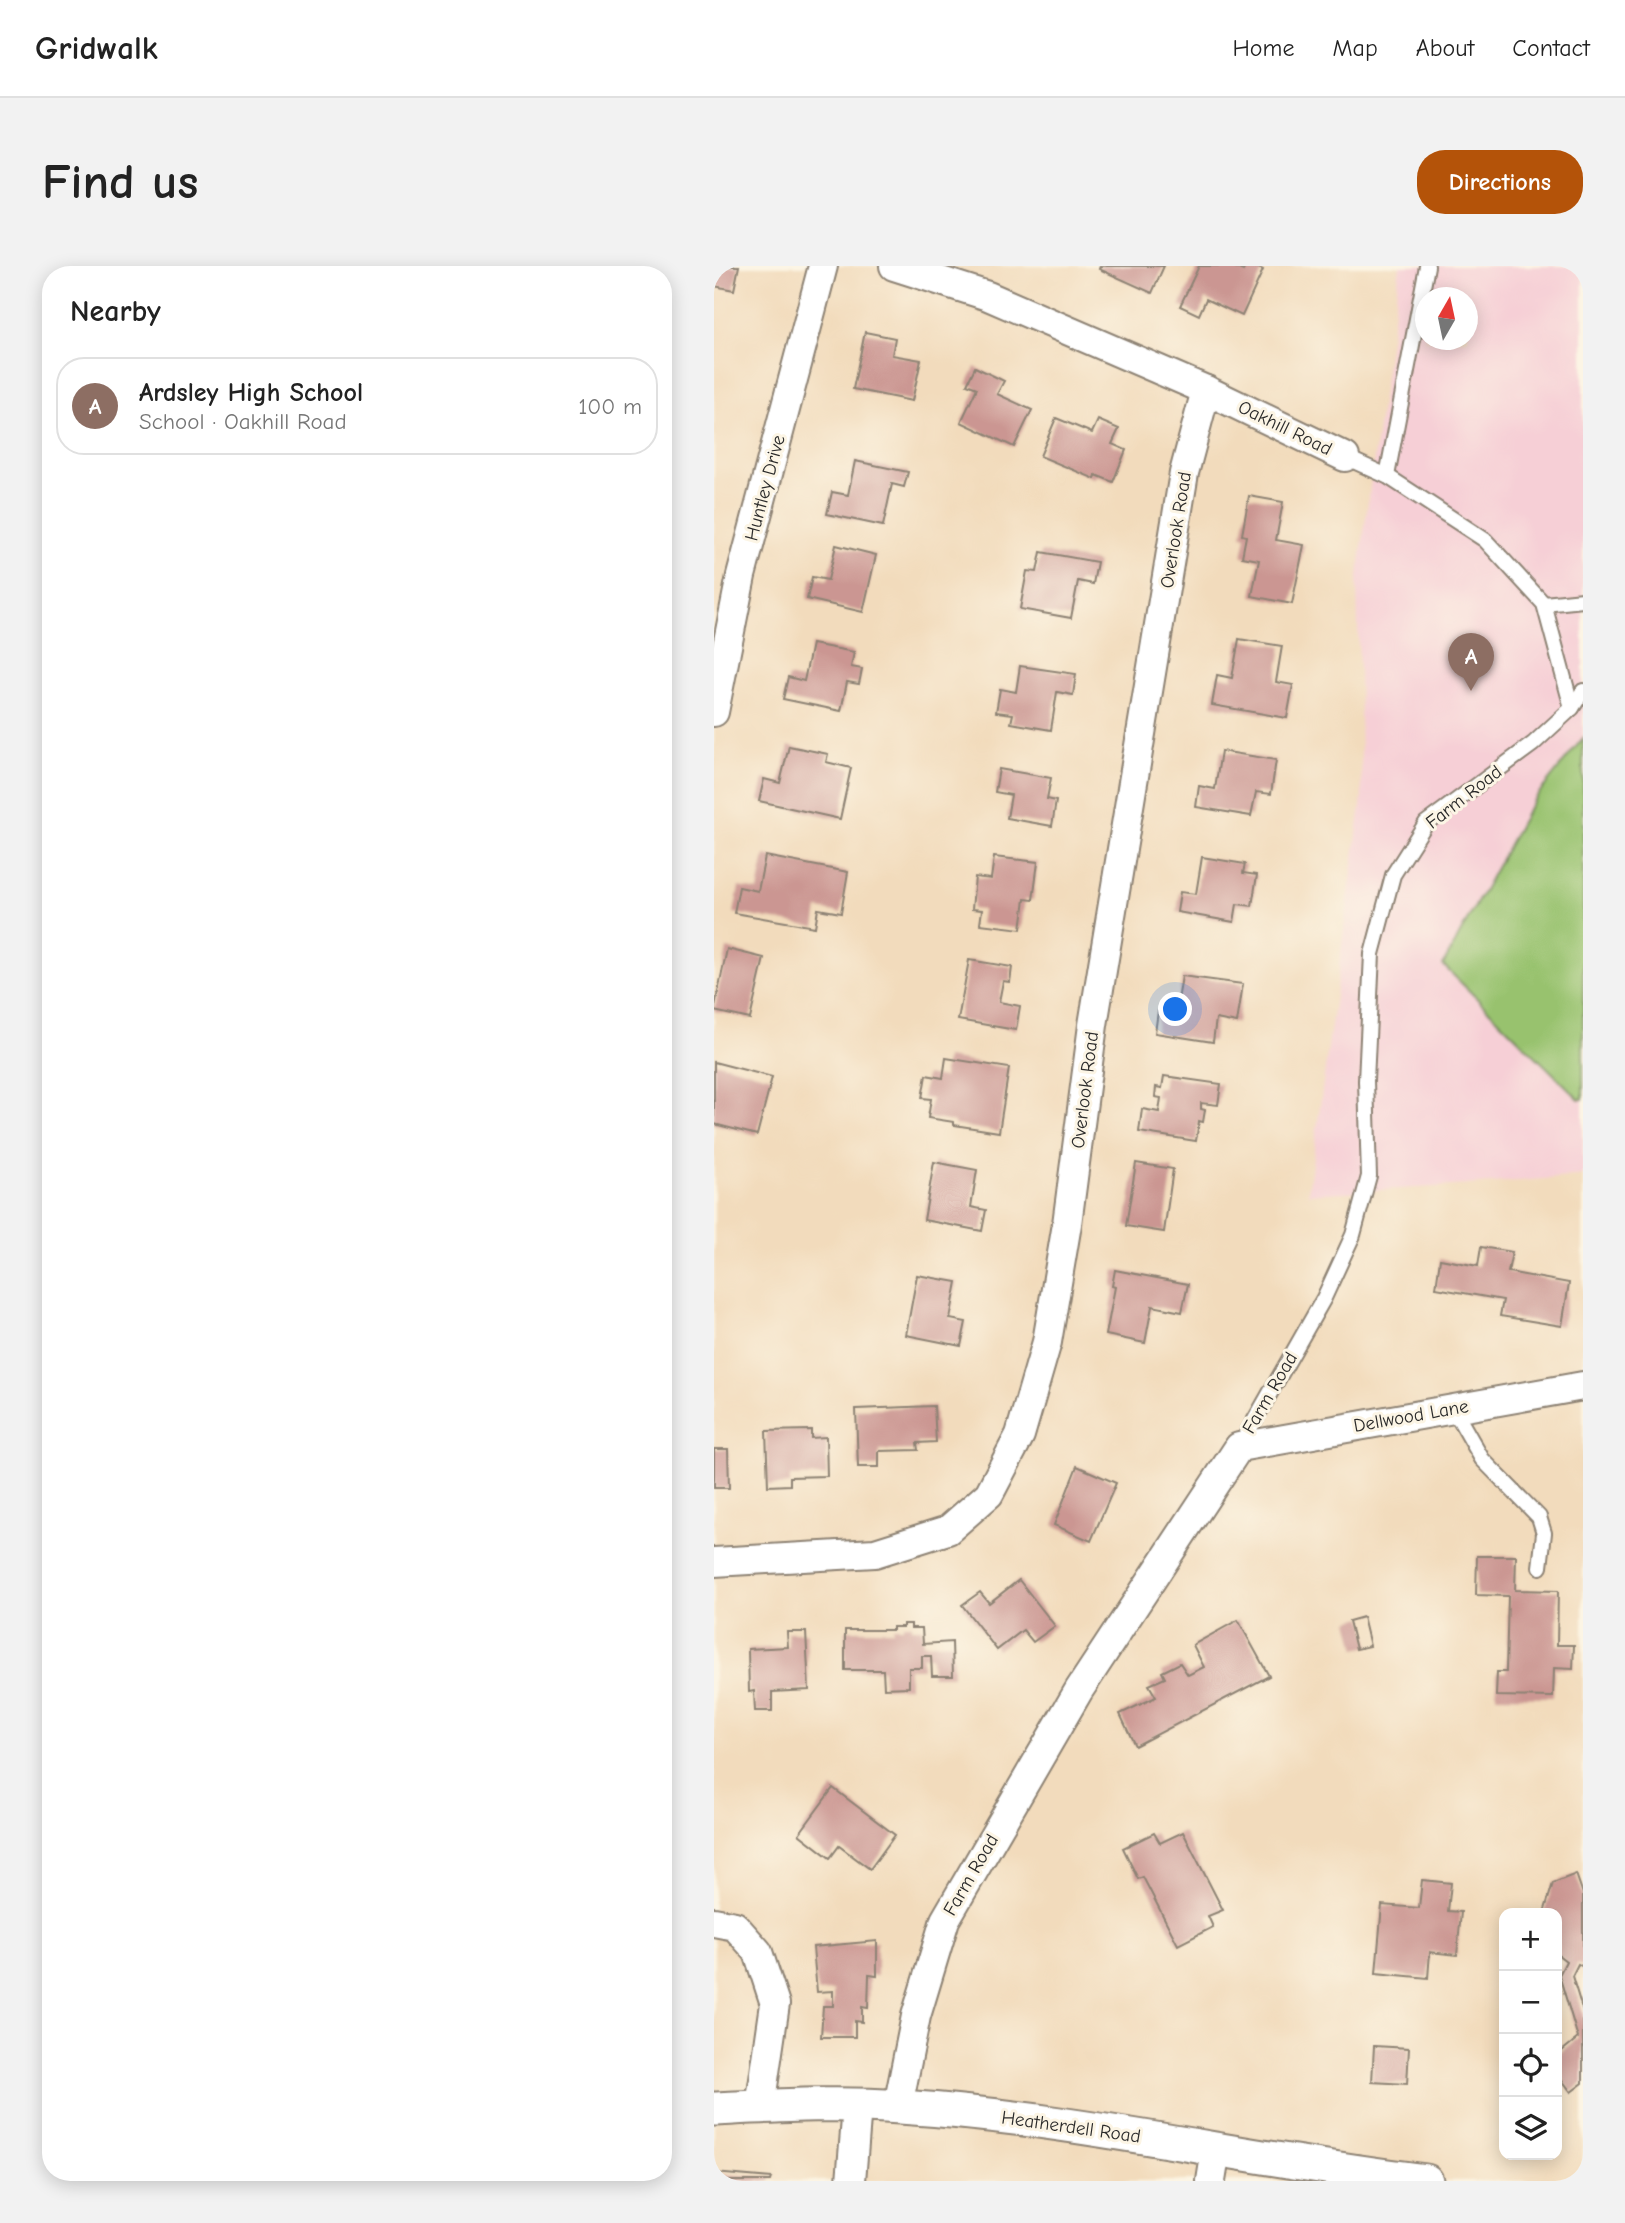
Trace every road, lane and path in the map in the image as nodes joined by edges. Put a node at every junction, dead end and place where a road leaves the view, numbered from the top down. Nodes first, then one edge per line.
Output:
1 (823, 266) edge
2 (894, 266) edge
3 (1427, 266) edge
4 (1206, 390) junction
5 (1345, 457) joint
6 (1387, 476) junction
7 (1583, 600) edge
8 (1544, 604) junction
9 (1583, 691) edge
10 (1572, 708) junction
11 (714, 712) edge
12 (1583, 1385) edge
13 (1453, 1408) junction
14 (1239, 1447) junction
15 (714, 1562) edge
16 (1540, 1567) dead end
17 (714, 1922) edge
18 (858, 2106) junction
19 (898, 2106) junction
20 (760, 2107) junction
21 (714, 2109) edge
22 (1214, 2165) edge
23 (851, 2181) edge
24 (1426, 2181) edge

1 - 11 street, Huntley Drive
2 - 4 street, Oakhill Road
3 - 6 lane
4 - 5 street, Oakhill Road
4 - 15 street, Overlook Road
5 - 6 lane, Oakhill Road
6 - 8 lane, Oakhill Road
7 - 8 lane
8 - 10 lane, Oakhill Road
9 - 10 lane, Farm Road
10 - 14 lane, Farm Road
12 - 13 street, Dellwood Lane
13 - 14 street, Dellwood Lane
13 - 16 lane
14 - 19 street, Farm Road
17 - 20 street
18 - 19 street, Heatherdell Road
18 - 20 street, Heatherdell Road
18 - 23 street
19 - 22 street, Heatherdell Road
20 - 21 street, Heatherdell Road
22 - 24 street, Heatherdell Road

